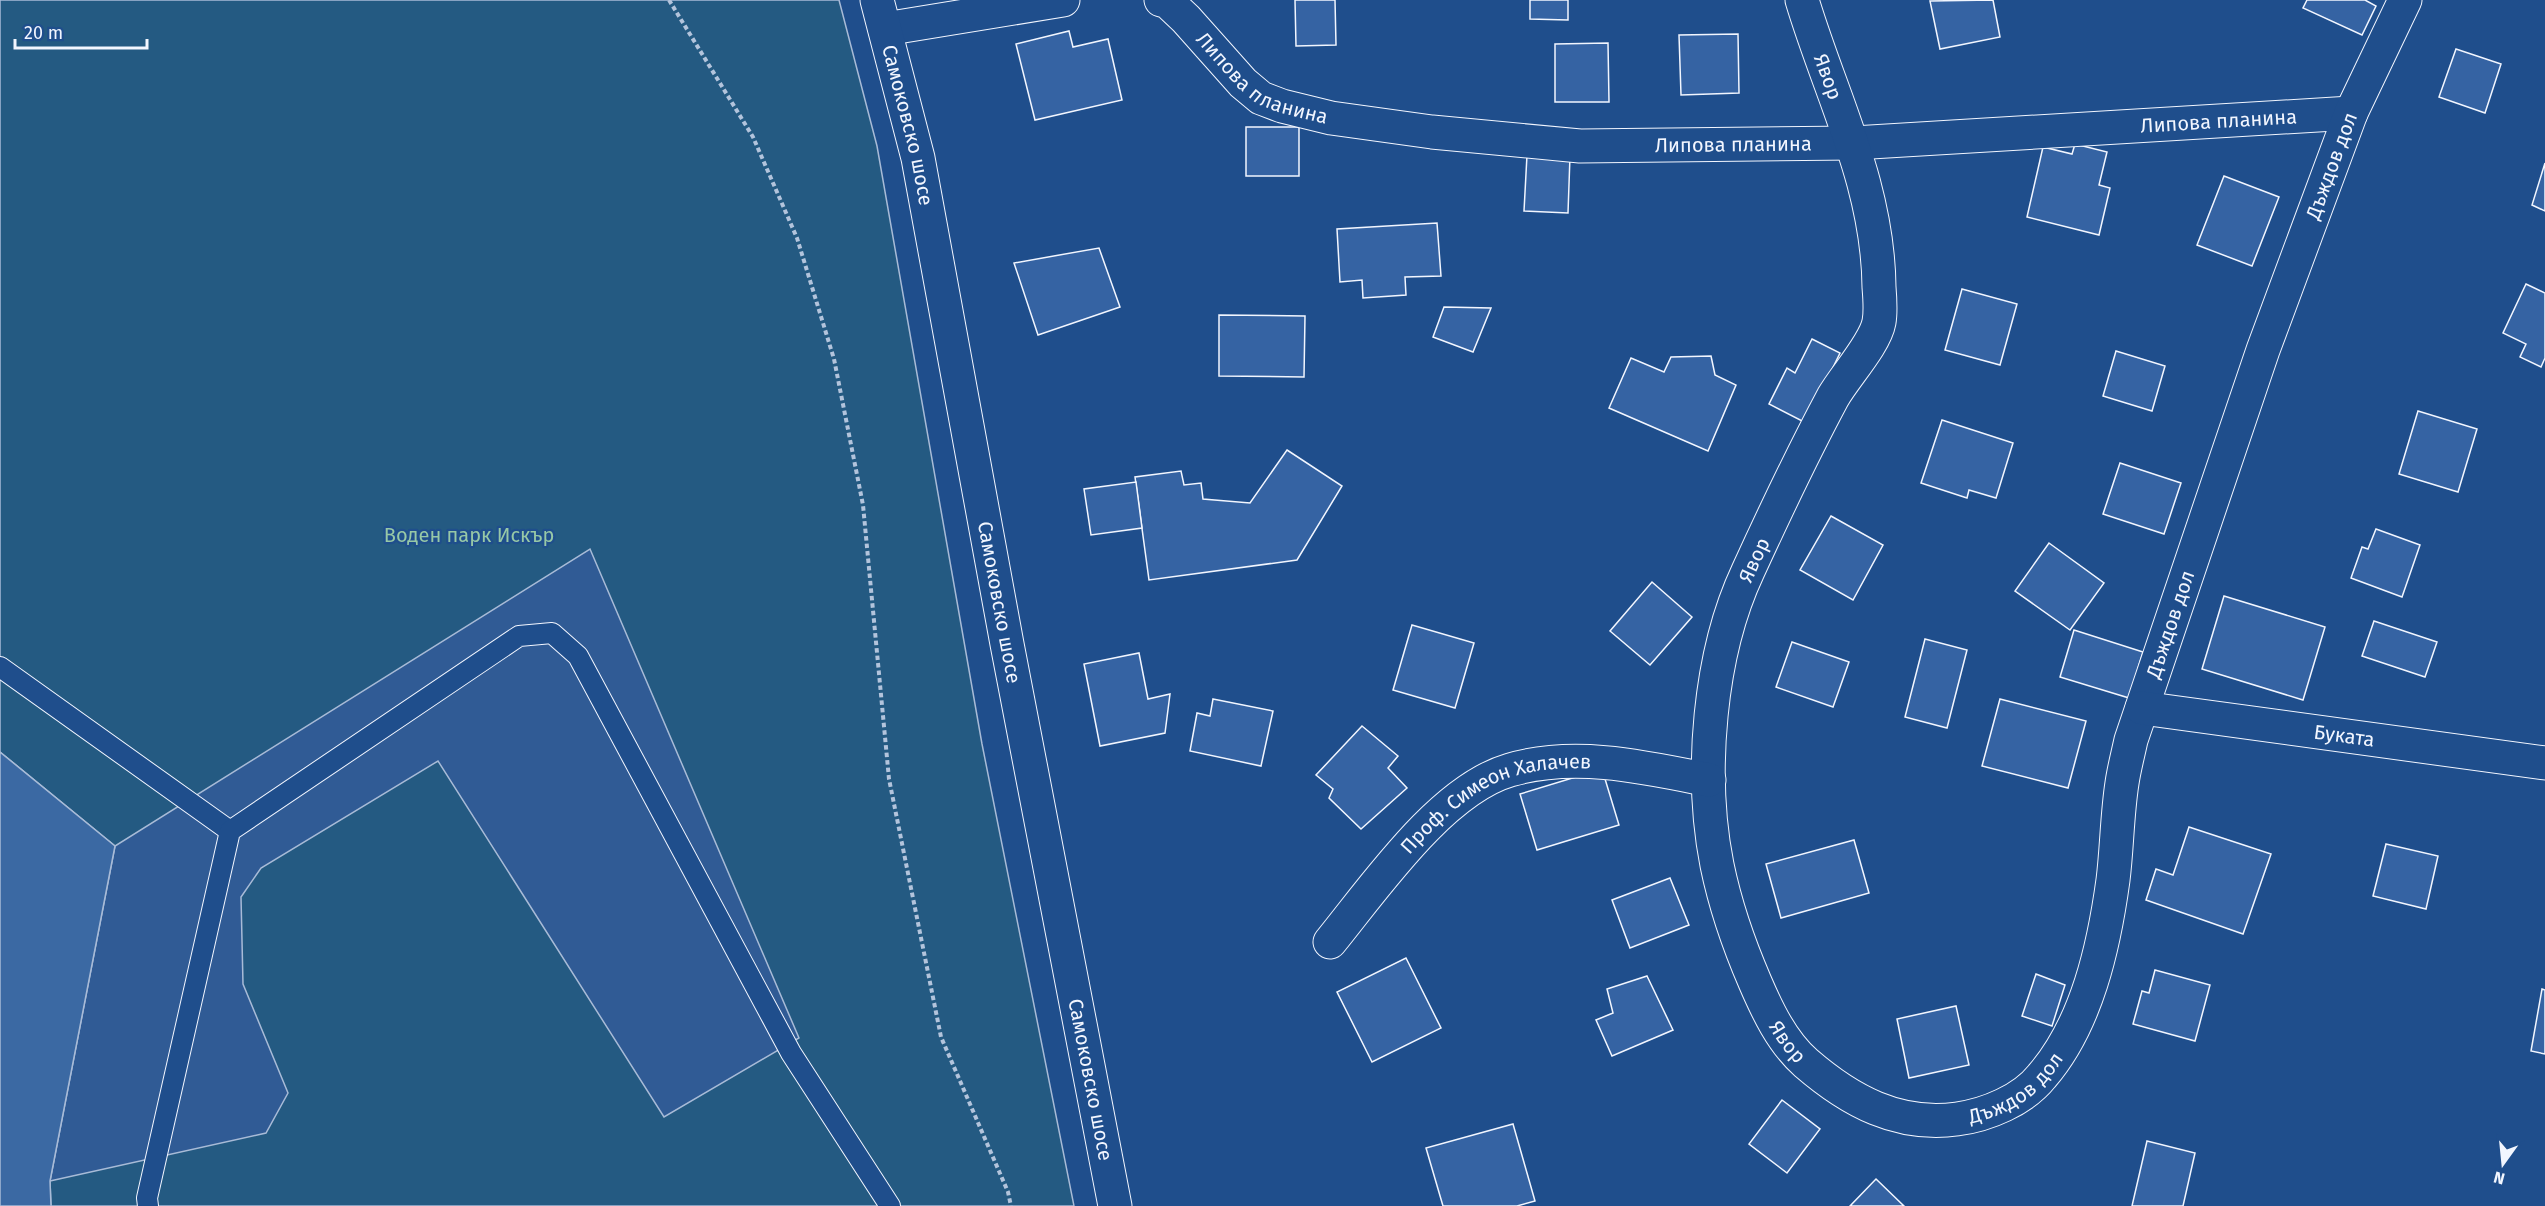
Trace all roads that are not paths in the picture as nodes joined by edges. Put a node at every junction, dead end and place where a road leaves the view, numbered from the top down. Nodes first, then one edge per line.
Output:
1 (1063, 0) edge
2 (1161, 0) edge
3 (1802, 0) edge
4 (2405, 0) edge
5 (881, 14) edge
6 (2351, 113) junction
7 (1854, 143) junction
8 (0, 667) edge
9 (2142, 708) junction
10 (2545, 764) edge
11 (1709, 780) junction
12 (231, 831) junction
13 (1330, 942) dead end
14 (1864, 1104) joint
15 (148, 1206) edge
16 (890, 1206) edge
17 (1114, 1206) edge

1 - 5 street
2 - 7 street, Липова планина
3 - 7 street, Явор
4 - 6 street, Дъждов дол
5 - 17 street, Самоковско шосе
6 - 7 street, Липова планина
6 - 9 street, Дъждов дол
7 - 11 street, Явор
8 - 12 lane
9 - 10 street, Буката
9 - 14 street, Дъждов дол
11 - 13 street, Проф. Симеон Халачев
11 - 14 street, Явор
12 - 15 lane
12 - 16 lane

